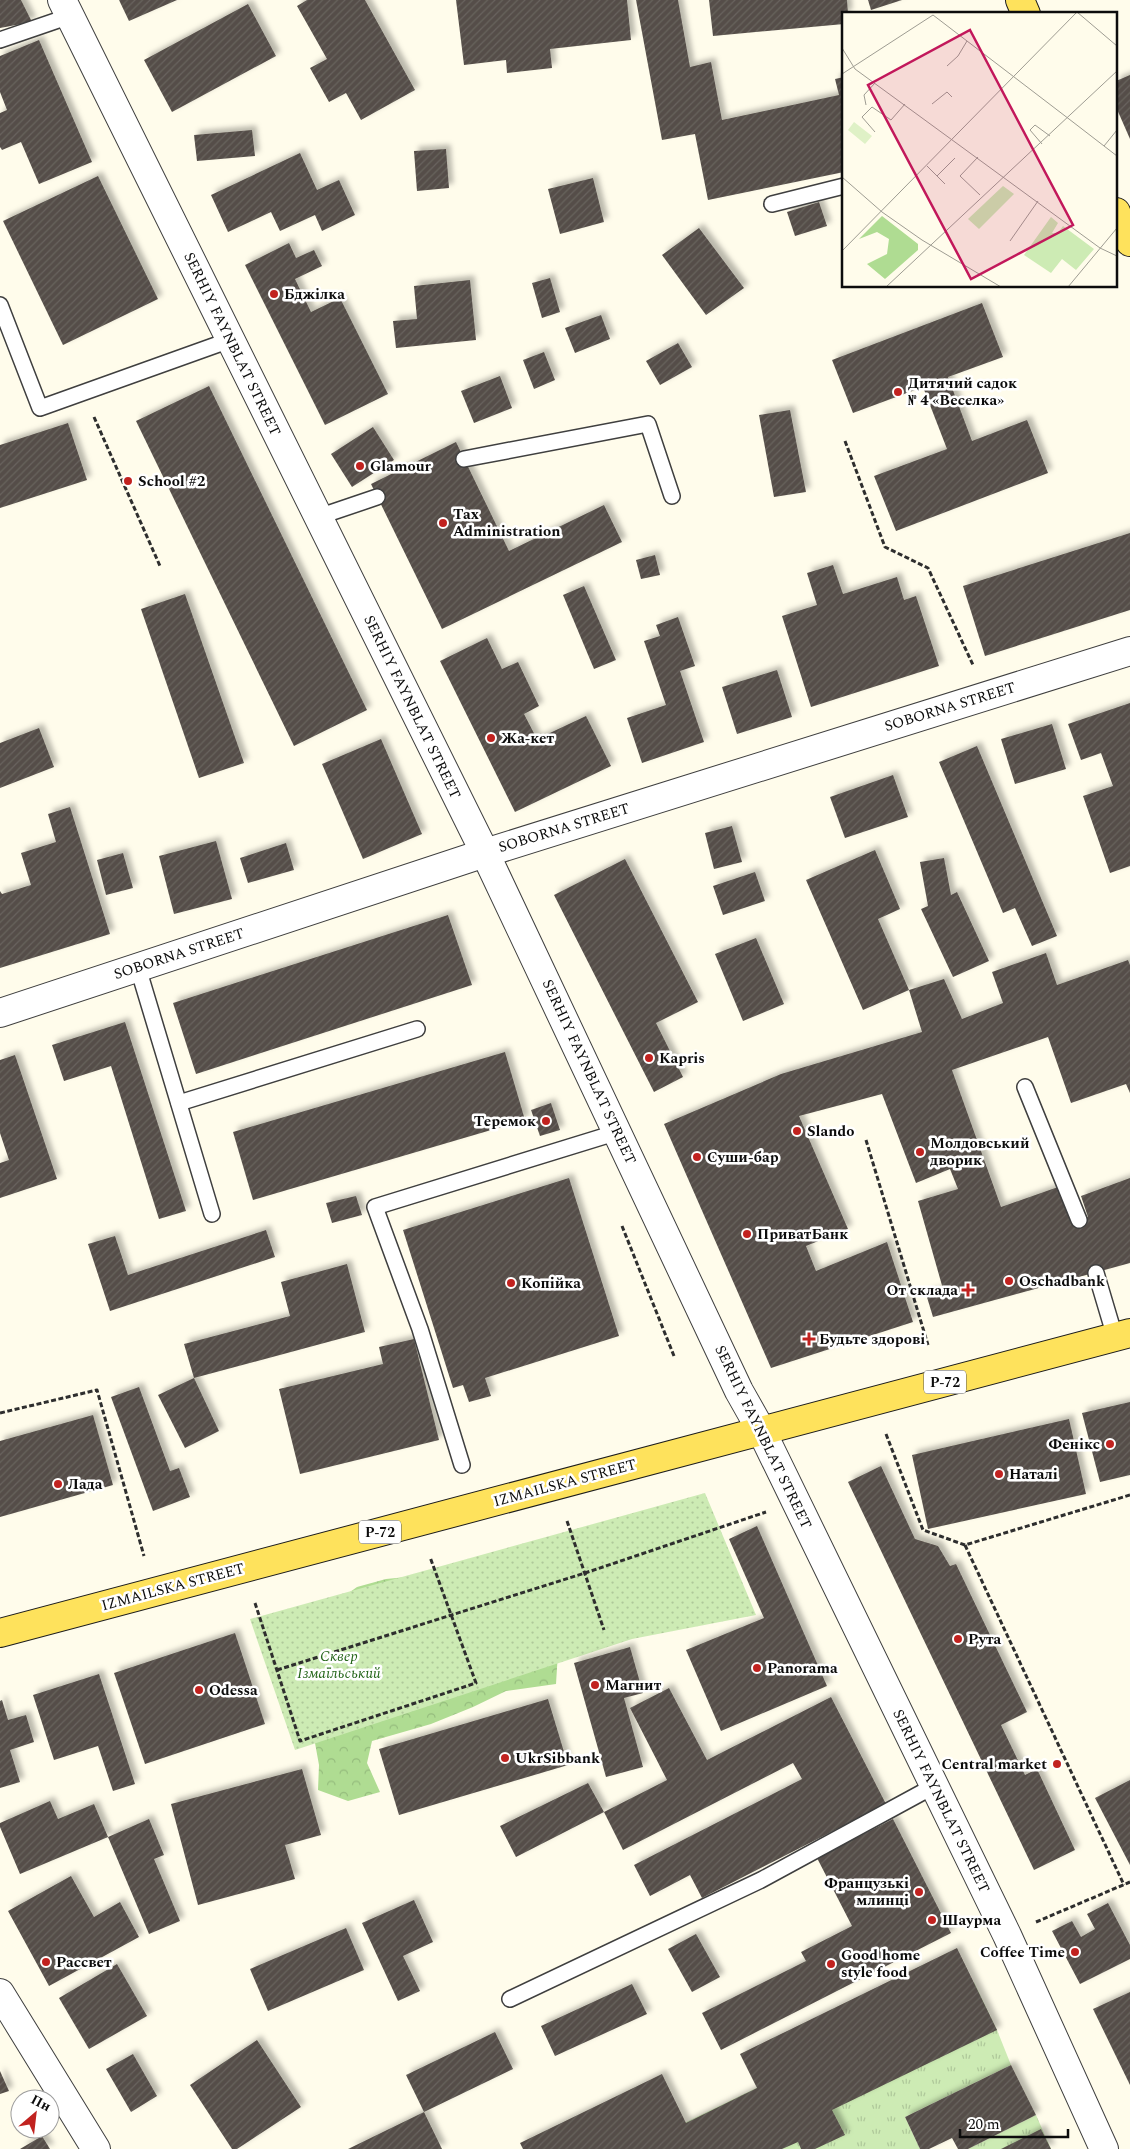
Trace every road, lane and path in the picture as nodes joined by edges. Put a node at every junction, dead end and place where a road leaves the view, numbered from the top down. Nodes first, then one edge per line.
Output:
1 (1020, 0) edge
2 (66, 8) edge
3 (1025, 12) edge
4 (0, 40) edge
5 (842, 186) edge
6 (772, 204) dead end
7 (1118, 216) edge
8 (1130, 242) edge
9 (0, 306) edge
10 (230, 340) junction
11 (83, 393) junction
12 (845, 441) dead end
13 (464, 459) dead end
14 (672, 496) dead end
15 (377, 497) dead end
16 (318, 517) junction
17 (160, 566) dead end
18 (1130, 651) edge
19 (984, 696) junction
20 (485, 853) junction
21 (138, 968) junction
22 (0, 1013) edge
23 (417, 1029) dead end
24 (1025, 1087) dead end
25 (179, 1103) junction
26 (618, 1132) junction
27 (866, 1140) dead end
28 (212, 1214) dead end
29 (1079, 1220) dead end
30 (1096, 1272) dead end
31 (1122, 1335) edge
32 (928, 1345) dead end
33 (0, 1413) edge
34 (761, 1430) junction
35 (886, 1434) dead end
36 (462, 1465) dead end
37 (1130, 1495) edge
38 (769, 1511) dead end
39 (566, 1521) dead end
40 (965, 1544) junction
41 (144, 1556) dead end
42 (430, 1557) dead end
43 (585, 1573) junction
44 (255, 1604) dead end
45 (452, 1616) junction
46 (604, 1630) dead end
47 (0, 1633) edge
48 (277, 1670) junction
49 (934, 1786) junction
50 (1130, 1882) edge
51 (1124, 1885) junction
52 (1007, 1935) junction
53 (0, 1993) edge
54 (510, 1999) dead end
55 (96, 2149) edge
56 (1104, 2149) edge

1 - 3 main road
2 - 4 lane
2 - 10 street, SERHIY FAYNBLAT STREET
5 - 6 lane
7 - 8 main road
9 - 11 lane
10 - 11 lane
10 - 16 street, SERHIY FAYNBLAT STREET
11 - 17 path
12 - 19 path
13 - 14 lane
15 - 16 lane
16 - 20 street, SERHIY FAYNBLAT STREET
18 - 19 street, SOBORNA STREET
19 - 20 street, SOBORNA STREET
20 - 21 street, SOBORNA STREET
20 - 26 street, SERHIY FAYNBLAT STREET
21 - 22 street, SOBORNA STREET
21 - 25 lane
23 - 25 lane
24 - 29 lane
25 - 28 lane
26 - 34 street, SERHIY FAYNBLAT STREET
26 - 36 lane
27 - 32 path
30 - 31 lane
31 - 34 main road, IZMAILSKA STREET / Р-72
33 - 41 path
34 - 47 main road, IZMAILSKA STREET / Р-72
34 - 49 street, SERHIY FAYNBLAT STREET
35 - 40 path
37 - 40 path
38 - 43 path
39 - 43 path
40 - 51 path
42 - 45 path
43 - 45 path
43 - 46 path
44 - 48 path
45 - 48 path
45 - 48 path
49 - 52 street, SERHIY FAYNBLAT STREET
49 - 54 lane
50 - 51 path
51 - 52 path
52 - 56 street, SERHIY FAYNBLAT STREET
53 - 55 street

